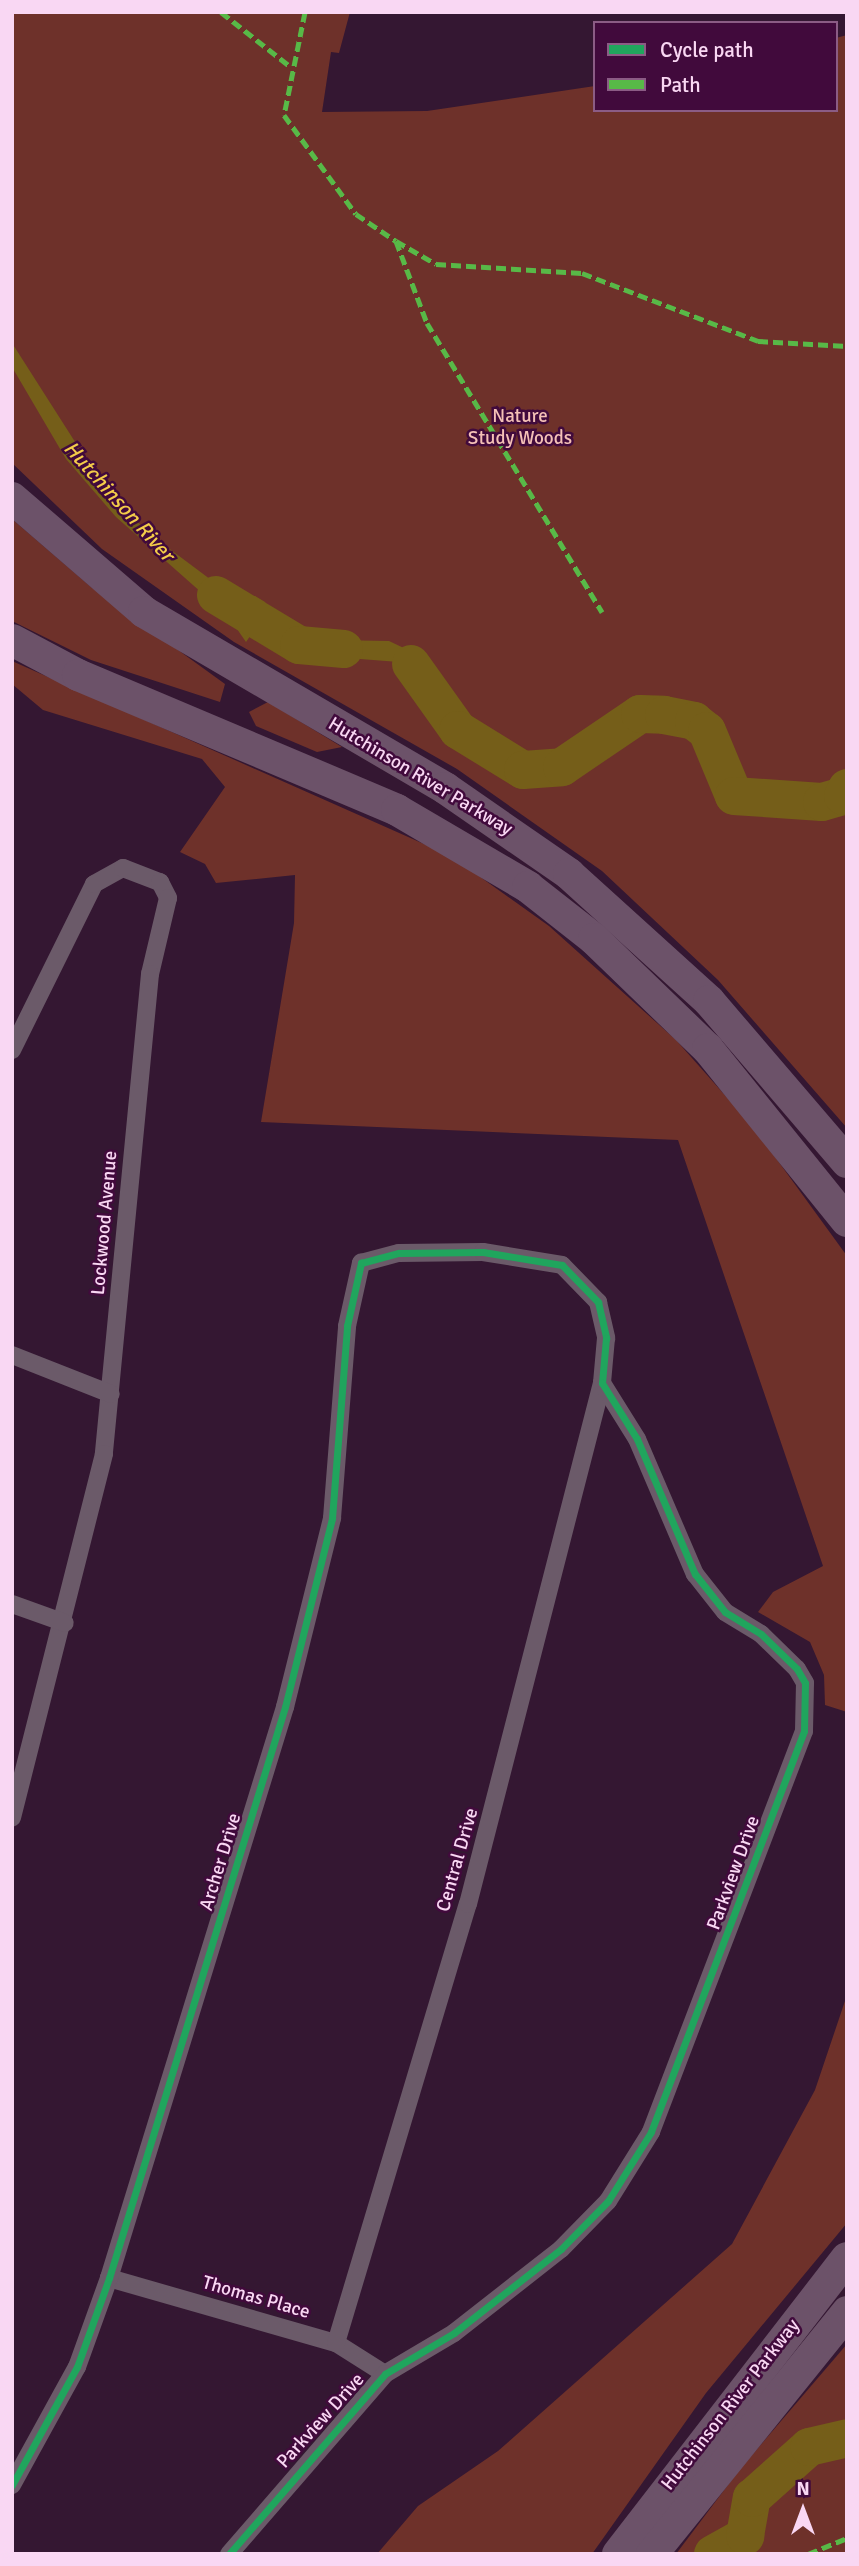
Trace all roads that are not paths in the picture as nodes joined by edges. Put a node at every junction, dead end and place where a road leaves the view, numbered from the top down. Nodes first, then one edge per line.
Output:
1 (12, 498) edge
2 (12, 640) edge
3 (12, 1049) edge
4 (847, 1162) edge
5 (847, 1221) edge
6 (12, 1355) edge
7 (602, 1383) junction
8 (111, 1394) junction
9 (12, 1604) edge
10 (65, 1623) junction
11 (12, 1818) edge
12 (847, 2258) edge
13 (109, 2278) junction
14 (847, 2312) edge
15 (336, 2343) junction
16 (384, 2374) junction
17 (12, 2485) edge
18 (643, 2543) edge
19 (229, 2554) edge

1 - 4 highway, Hutchinson River Parkway
2 - 5 highway, Hutchinson River Parkway
3 - 8 street, Lockwood Avenue
6 - 8 street
7 - 13 street, Archer Drive
7 - 15 street, Central Drive
7 - 16 street, Parkview Drive
8 - 10 street, Lockwood Avenue
9 - 10 street
10 - 11 street, Lockwood Avenue
12 - 18 highway, Hutchinson River Parkway
13 - 15 street, Thomas Place
13 - 17 street, Archer Drive
14 - 18 highway, Hutchinson River Parkway
15 - 16 street, Thomas Place
16 - 19 street, Parkview Drive

